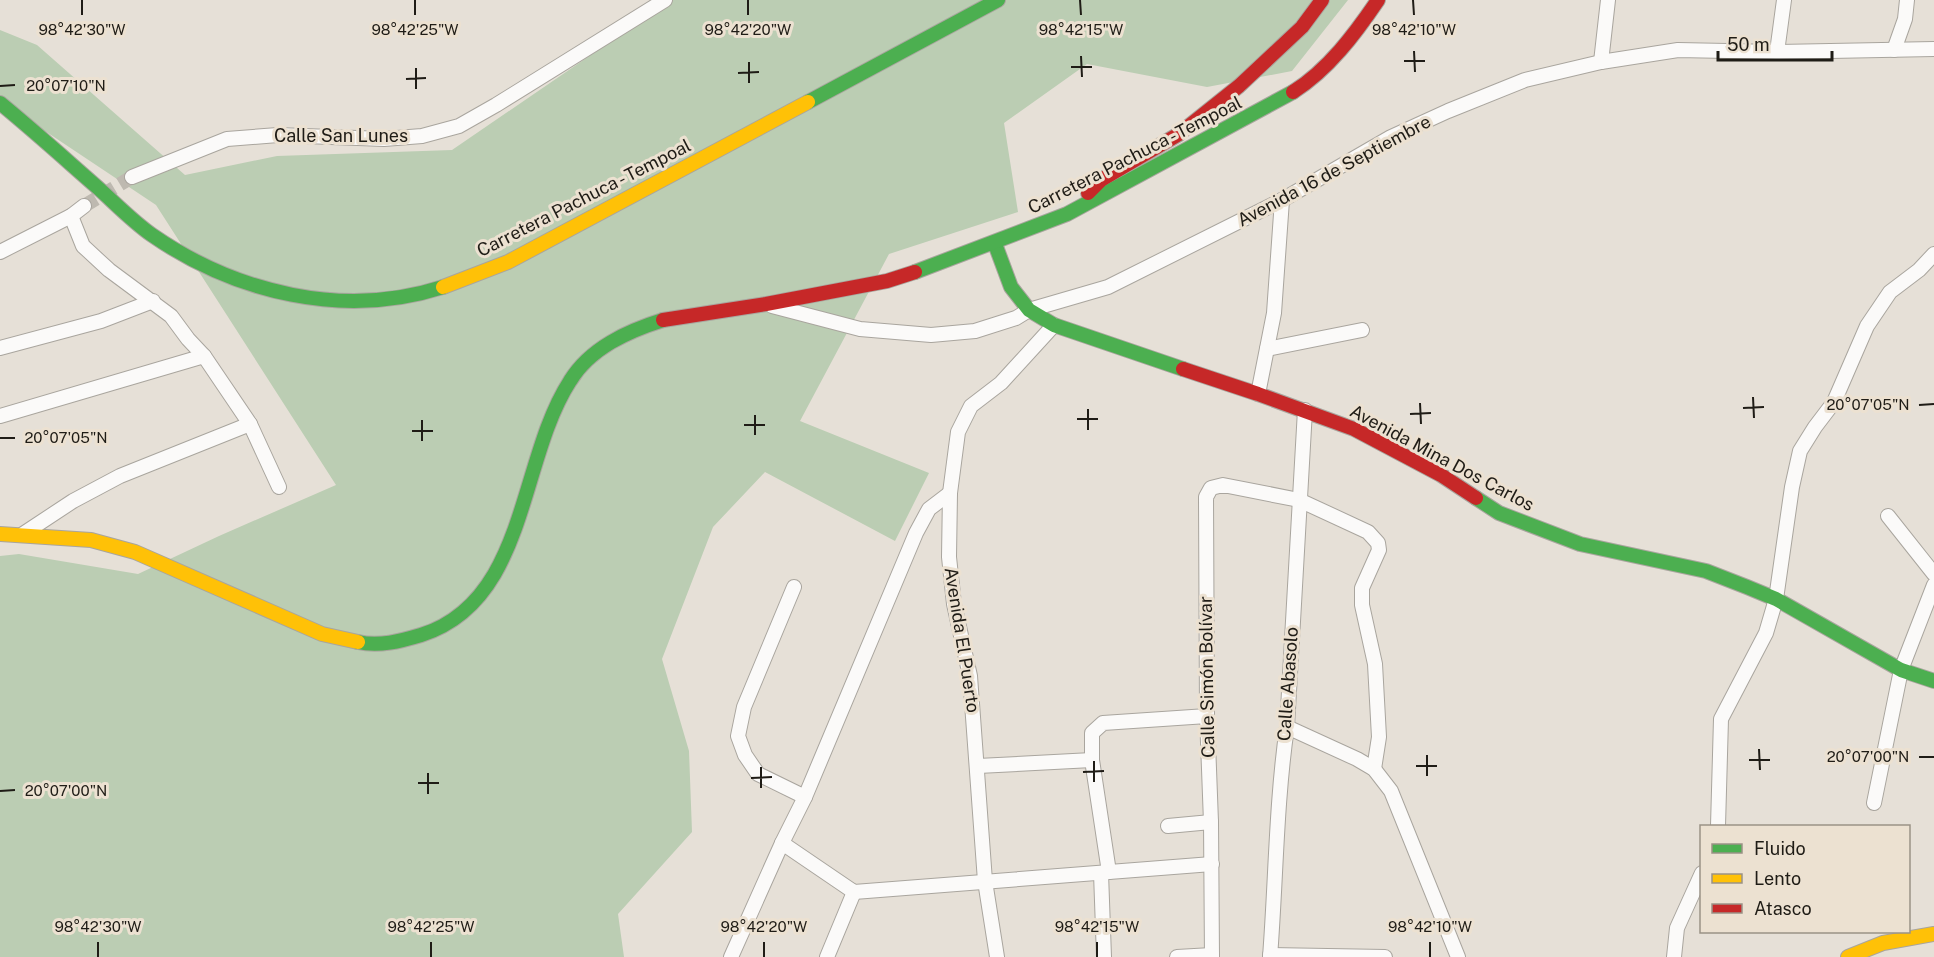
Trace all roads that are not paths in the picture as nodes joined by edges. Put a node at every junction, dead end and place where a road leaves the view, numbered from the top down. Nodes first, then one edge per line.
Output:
1 (998, 0) edge
2 (1322, 0) edge
3 (1377, 0) edge
4 (1608, 0) edge
5 (1784, 0) edge
6 (1907, 0) edge
7 (662, 1) edge
8 (1934, 49) edge
9 (1894, 50) junction
10 (1777, 51) junction
11 (1601, 62) junction
12 (0, 103) edge
13 (132, 177) tunnel mouth
14 (1282, 201) junction
15 (84, 206) tunnel mouth
16 (1067, 214) junction
17 (71, 216) junction
18 (996, 244) junction
19 (0, 252) edge
20 (1934, 254) edge
21 (153, 301) junction
22 (766, 304) junction
23 (1029, 310) junction
24 (1054, 325) junction
25 (1362, 330) dead end
26 (0, 348) edge
27 (1266, 349) junction
28 (204, 356) junction
29 (1258, 394) junction
30 (1305, 411) junction
31 (0, 416) edge
32 (250, 424) junction
33 (279, 487) dead end
34 (950, 493) junction
35 (1299, 500) junction
36 (1888, 516) dead end
37 (0, 534) edge
38 (22, 534) junction
39 (1934, 574) edge
40 (1934, 585) edge
41 (794, 587) dead end
42 (1776, 599) junction
43 (1901, 670) junction
44 (1934, 681) edge
45 (1207, 716) junction
46 (1287, 727) junction
47 (1092, 760) junction
48 (978, 766) junction
49 (1374, 769) junction
50 (806, 796) junction
51 (1874, 803) dead end
52 (1211, 822) junction
53 (1718, 825) edge
54 (1168, 826) dead end
55 (782, 843) junction
56 (1212, 864) junction
57 (1105, 872) junction
58 (1700, 875) edge
59 (985, 882) junction
60 (854, 892) junction
61 (1934, 934) edge
62 (1212, 956) edge
63 (1270, 956) edge
64 (731, 957) edge
65 (827, 957) edge
66 (997, 957) edge
67 (1104, 957) edge
68 (1177, 957) edge
69 (1385, 957) edge
70 (1458, 957) edge
71 (1674, 957) edge
72 (1848, 957) edge

1 - 12 main road, Carretera Pachuca - Tempoal
2 - 16 main road
3 - 16 main road, Carretera Pachuca - Tempoal
4 - 11 street
5 - 10 street
6 - 9 street
7 - 13 street, Calle San Lunes
8 - 9 street, Avenida 16 de Septiembre
9 - 10 street, Avenida 16 de Septiembre
10 - 11 street, Avenida 16 de Septiembre
11 - 14 street, Avenida 16 de Septiembre
14 - 23 street, Avenida 16 de Septiembre
14 - 27 street
15 - 17 street
16 - 18 main road, Carretera Pachuca - Tempoal
17 - 19 street
17 - 21 street
18 - 22 main road, Carretera Pachuca - Tempoal
18 - 23 main road, Avenida Mina Dos Carlos
20 - 42 street
21 - 26 street
21 - 28 street
22 - 23 street
22 - 38 main road, Carretera Pachuca - Tempoal
23 - 24 main road, Avenida Mina Dos Carlos
24 - 29 main road, Avenida Mina Dos Carlos
24 - 34 street, Avenida El Puerto
25 - 27 street
27 - 29 street
28 - 31 street
28 - 32 street
29 - 30 main road, Avenida Mina Dos Carlos
30 - 35 street, Calle Abasolo
30 - 42 main road, Avenida Mina Dos Carlos
32 - 33 street
32 - 38 street
34 - 48 street, Avenida El Puerto
34 - 50 street
35 - 45 street, Calle Simón Bolívar
35 - 46 street, Calle Abasolo
35 - 49 street
36 - 39 street
37 - 38 main road, Carretera Pachuca - Tempoal
40 - 43 street
41 - 50 street
42 - 43 main road, Avenida Mina Dos Carlos
42 - 53 street
43 - 44 main road, Avenida Mina Dos Carlos
43 - 51 street
45 - 47 street
45 - 52 street, Calle Simón Bolívar
46 - 49 street
46 - 63 street, Calle Abasolo
47 - 48 street
47 - 57 street
48 - 59 street, Avenida El Puerto
49 - 70 street
50 - 55 street
52 - 54 street
52 - 56 street, Calle Simón Bolívar
55 - 60 street
55 - 64 street
56 - 57 street
56 - 62 street, Calle Simón Bolívar
57 - 59 street
57 - 67 street
58 - 71 street
59 - 60 street
59 - 66 street, Avenida El Puerto
60 - 65 street
61 - 72 main road
62 - 68 street
63 - 69 street

